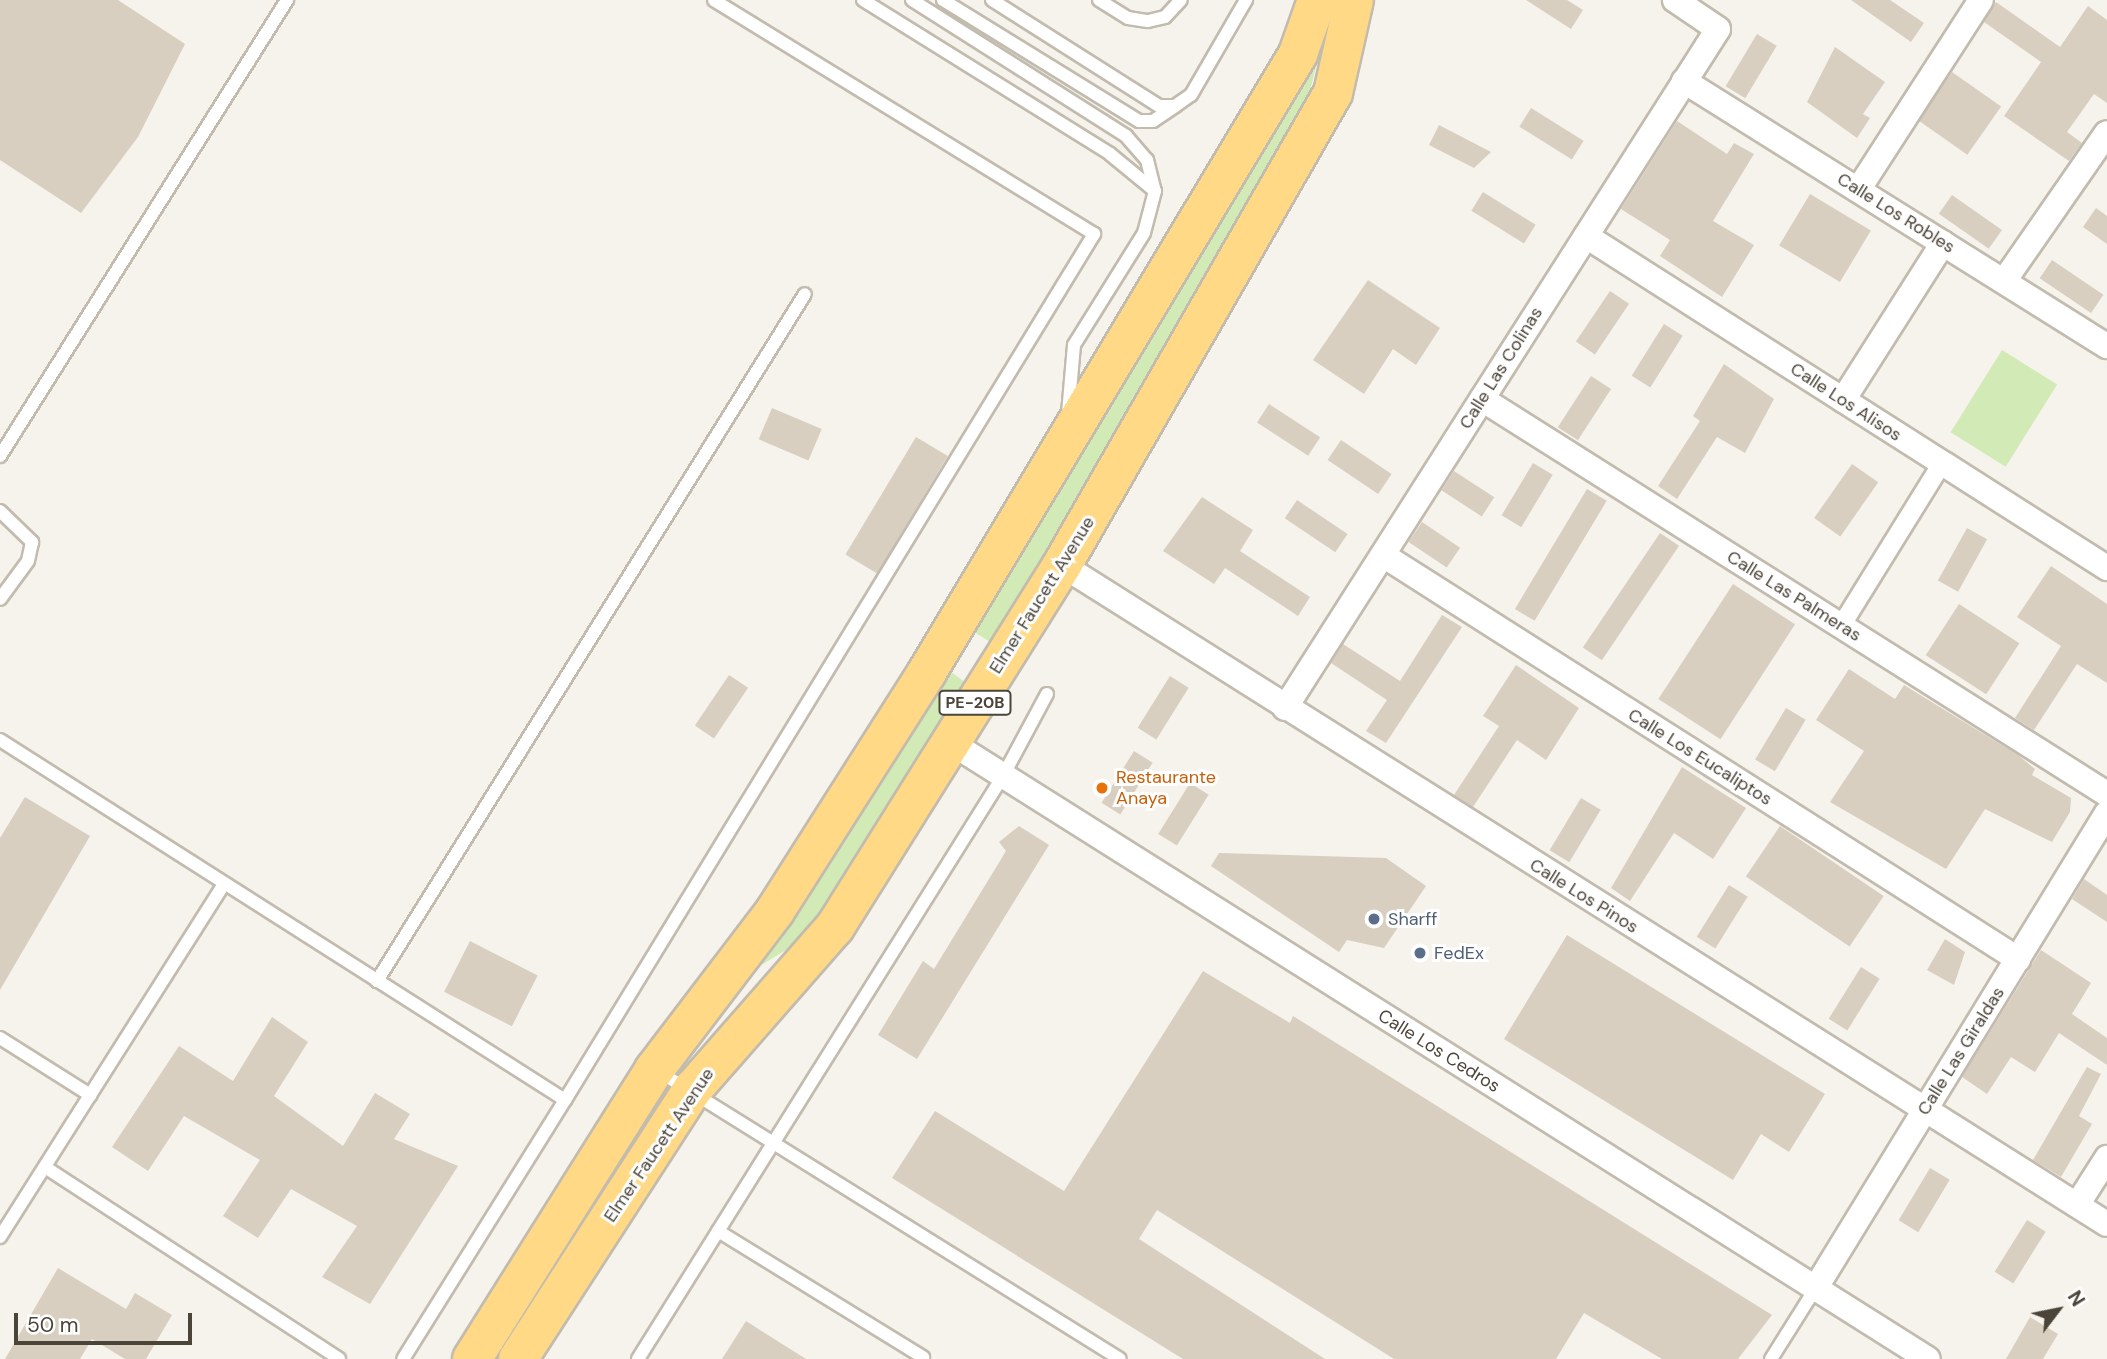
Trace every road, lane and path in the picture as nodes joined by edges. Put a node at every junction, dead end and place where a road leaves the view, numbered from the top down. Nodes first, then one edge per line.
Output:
1 (287, 0) edge
2 (714, 0) edge
3 (863, 0) edge
4 (912, 0) edge
5 (943, 0) edge
6 (992, 0) edge
7 (1100, 0) edge
8 (1181, 0) edge
9 (1246, 0) edge
10 (1317, 0) edge
11 (1354, 0) edge
12 (1675, 0) edge
13 (1981, 0) edge
14 (1684, 81) junction
15 (1175, 106) junction
16 (2107, 133) edge
17 (1858, 190) junction
18 (1155, 191) junction
19 (1586, 236) junction
20 (1943, 243) junction
21 (2004, 281) junction
22 (806, 294) dead end
23 (2107, 345) edge
24 (1482, 399) junction
25 (1843, 400) junction
26 (1064, 451) junction
27 (0, 456) edge
28 (1942, 463) junction
29 (0, 512) edge
30 (1383, 555) junction
31 (1062, 565) junction
32 (2107, 568) edge
33 (0, 599) edge
34 (1841, 626) junction
35 (946, 641) junction
36 (995, 671) junction
37 (1047, 694) dead end
38 (1285, 708) junction
39 (0, 740) edge
40 (950, 743) junction
41 (1003, 776) junction
42 (2107, 794) edge
43 (2107, 813) edge
44 (224, 884) junction
45 (2018, 959) junction
46 (377, 981) junction
47 (0, 1038) edge
48 (654, 1070) junction
49 (693, 1089) junction
50 (90, 1095) junction
51 (565, 1100) junction
52 (1925, 1110) junction
53 (774, 1142) junction
54 (2107, 1158) edge
55 (44, 1167) junction
56 (2077, 1205) junction
57 (2107, 1224) edge
58 (718, 1231) junction
59 (0, 1237) edge
60 (1815, 1289) junction
61 (492, 1354) edge
62 (923, 1357) dead end
63 (339, 1359) edge
64 (403, 1359) edge
65 (638, 1359) edge
66 (1121, 1359) edge
67 (1771, 1359) edge
68 (1928, 1359) edge

1 - 27 lane
2 - 51 lane
3 - 18 lane
4 - 18 lane
5 - 15 lane
6 - 15 lane
7 - 8 lane
9 - 15 lane
10 - 26 highway, Elmer Faucett Avenue / PE-20B
11 - 31 highway, Elmer Faucett Avenue / PE-20B
12 - 14 street, Calle Las Colinas
13 - 17 street
14 - 17 street, Calle Los Robles
14 - 19 street, Calle Las Colinas
16 - 21 street
17 - 20 street, Calle Los Robles
18 - 26 lane
19 - 24 street, Calle Las Colinas
19 - 25 street, Calle Los Alisos
20 - 21 street, Calle Los Robles
20 - 25 street
21 - 23 street, Calle Los Robles
22 - 46 lane
24 - 30 street, Calle Las Colinas
24 - 34 street, Calle Las Palmeras
25 - 28 street, Calle Los Alisos
26 - 35 highway, Elmer Faucett Avenue / PE-20B
28 - 32 street, Calle Los Alisos
28 - 34 street
29 - 33 lane
30 - 38 street, Calle Las Colinas
30 - 45 street, Calle Los Eucaliptos
31 - 36 highway, Elmer Faucett Avenue / PE-20B
31 - 38 street, Calle Los Pinos
34 - 42 street, Calle Las Palmeras
35 - 36 highway
35 - 48 highway, Elmer Faucett Avenue / PE-20B
36 - 40 highway, Elmer Faucett Avenue / PE-20B
37 - 41 lane
38 - 52 street, Calle Los Pinos
39 - 44 lane
40 - 41 street, Calle Los Cedros
40 - 49 highway, Elmer Faucett Avenue / PE-20B
41 - 53 lane
41 - 60 street, Calle Los Cedros
43 - 45 street, Calle Las Giraldas
44 - 46 lane
44 - 50 lane
45 - 52 street, Calle Las Giraldas
46 - 51 lane
47 - 50 lane
48 - 49 lane
48 - 61 highway, Elmer Faucett Avenue / PE-20B
49 - 53 lane
49 - 61 highway, Elmer Faucett Avenue / PE-20B
50 - 55 lane
51 - 64 lane
52 - 56 street, Calle Los Pinos
52 - 60 street, Calle Las Giraldas
53 - 58 lane
53 - 66 lane
54 - 56 street
55 - 59 lane
55 - 63 lane
56 - 57 street, Calle Los Pinos
58 - 62 lane
58 - 65 lane
60 - 67 lane
60 - 68 street, Calle Los Cedros

